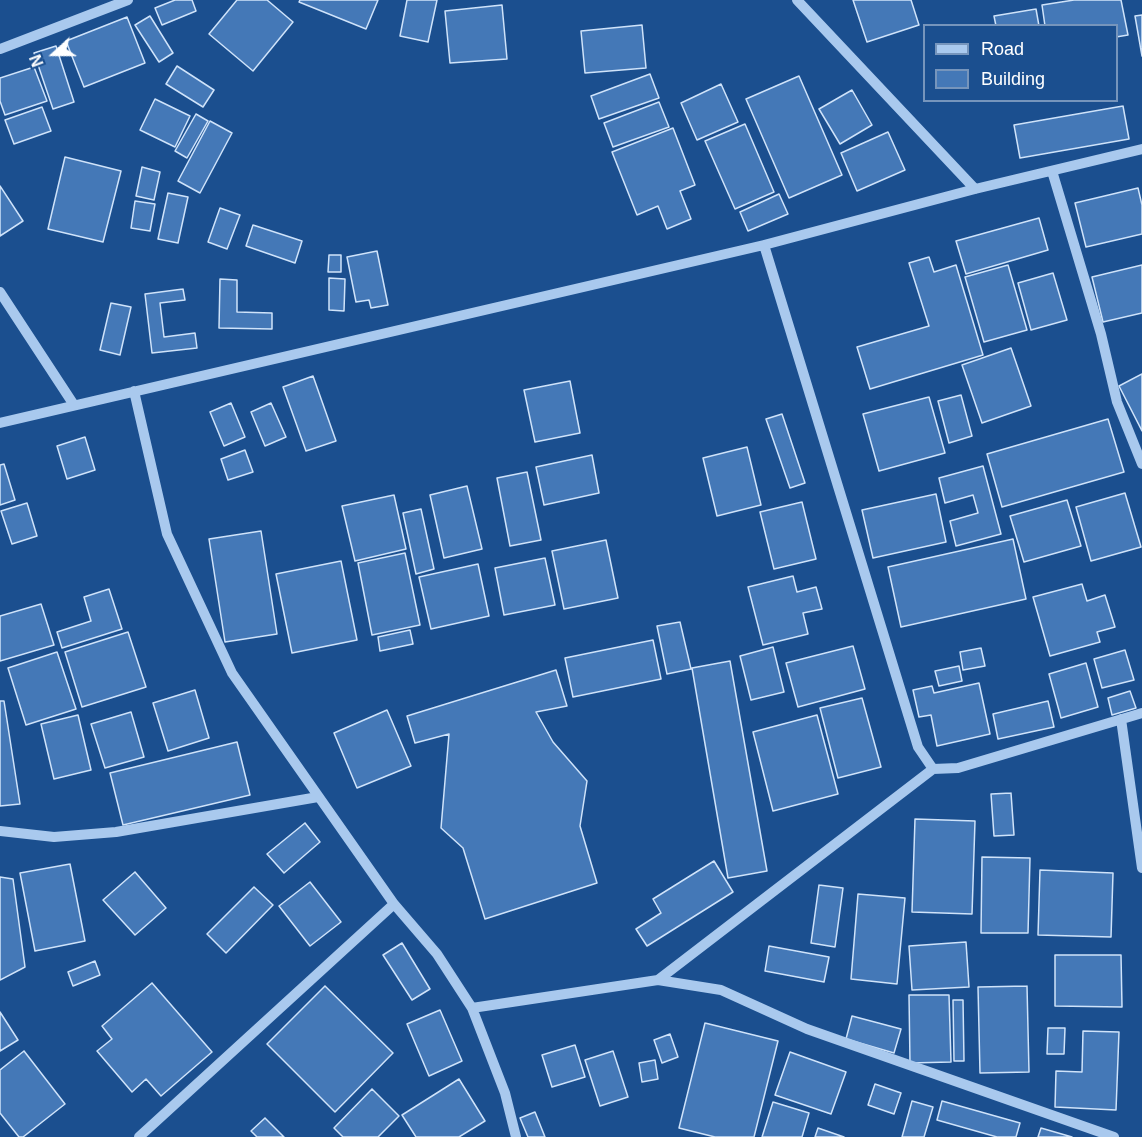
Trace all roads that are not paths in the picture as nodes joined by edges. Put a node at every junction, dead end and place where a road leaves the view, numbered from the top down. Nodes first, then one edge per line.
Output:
1 (128, 0) edge
2 (797, 0) edge
3 (0, 49) edge
4 (1142, 149) edge
5 (1052, 171) junction
6 (975, 189) junction
7 (764, 245) junction
8 (0, 292) edge
9 (134, 391) junction
10 (74, 405) junction
11 (0, 423) edge
12 (1142, 464) edge
13 (1142, 713) edge
14 (1121, 719) junction
15 (933, 769) junction
16 (318, 797) junction
17 (0, 831) edge
18 (1142, 868) edge
19 (394, 904) junction
20 (658, 980) junction
21 (472, 1008) junction
22 (139, 1137) edge
23 (516, 1137) edge
24 (1114, 1137) edge

1 - 3 street
2 - 6 street
4 - 5 street
5 - 6 street
5 - 12 street
6 - 7 street
7 - 9 street
7 - 15 street
8 - 10 street
9 - 10 street
9 - 16 street
10 - 11 street
13 - 14 street
14 - 15 street
14 - 18 street
15 - 20 street
16 - 17 street
16 - 19 street
19 - 21 street
19 - 22 street
20 - 21 street
20 - 24 street
21 - 23 street

